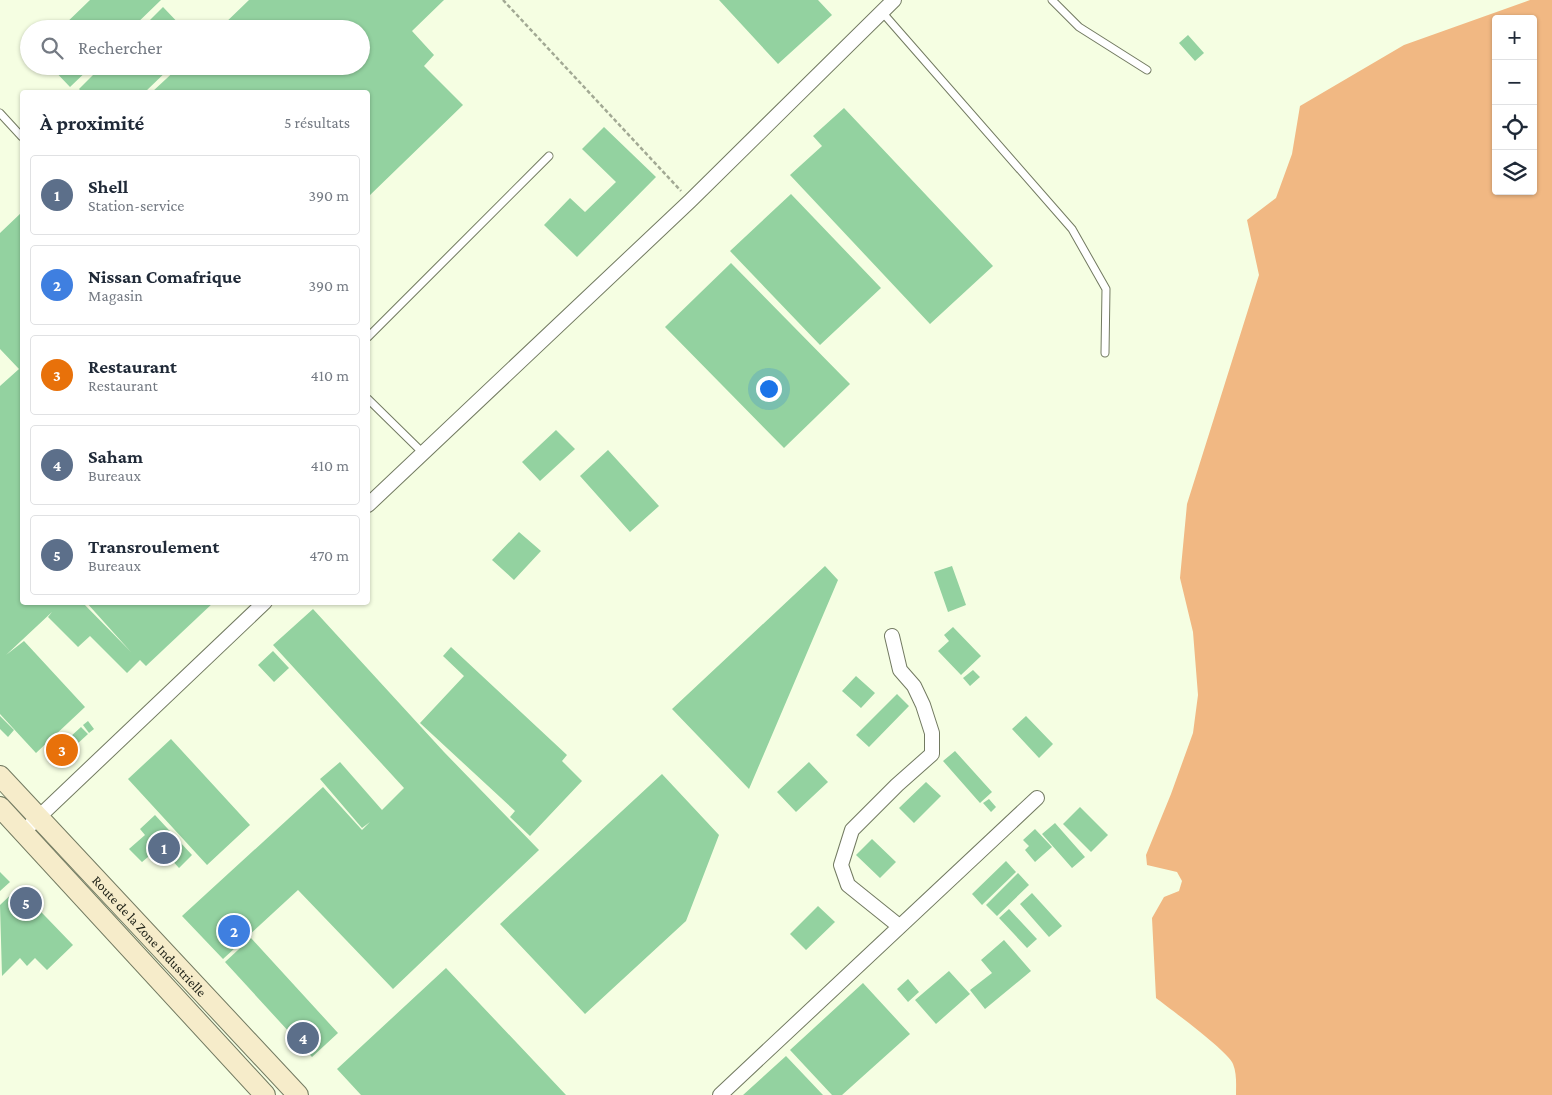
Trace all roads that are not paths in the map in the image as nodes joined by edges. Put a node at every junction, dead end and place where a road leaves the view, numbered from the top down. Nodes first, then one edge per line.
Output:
1 (894, 0) edge
2 (1052, 0) edge
3 (882, 12) junction
4 (1147, 70) dead end
5 (0, 113) edge
6 (20, 135) edge
7 (549, 156) dead end
8 (370, 335) edge
9 (1105, 353) dead end
10 (370, 401) edge
11 (423, 453) junction
12 (370, 503) edge
13 (261, 605) edge
14 (892, 636) dead end
15 (0, 776) edge
16 (1037, 798) dead end
17 (0, 807) edge
18 (39, 817) junction
19 (23, 832) junction
20 (899, 926) junction
21 (265, 1095) edge
22 (298, 1095) edge
23 (720, 1095) edge

1 - 3 street
2 - 4 lane
3 - 9 lane
3 - 11 street
5 - 6 lane
7 - 8 lane
10 - 11 lane
11 - 12 street
13 - 18 street
14 - 20 street
15 - 18 main road, Route de la Zone Industrielle
16 - 20 street
17 - 19 main road, Route de la Zone Industrielle
18 - 19 street
18 - 22 main road, Route de la Zone Industrielle
19 - 21 main road, Route de la Zone Industrielle
20 - 23 street

